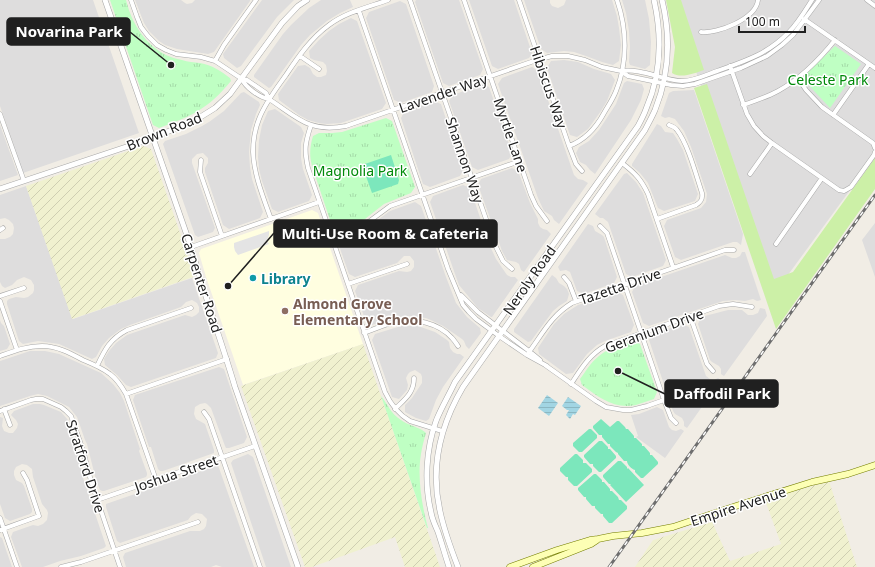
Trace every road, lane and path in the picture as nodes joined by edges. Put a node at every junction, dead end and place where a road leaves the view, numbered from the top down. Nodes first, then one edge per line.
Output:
1 (105, 0) edge
2 (131, 0) edge
3 (256, 0) edge
4 (307, 0) edge
5 (388, 0) edge
6 (410, 0) edge
7 (464, 0) edge
8 (519, 0) edge
9 (617, 0) edge
10 (654, 0) edge
11 (662, 0) edge
12 (758, 0) edge
13 (812, 0) edge
14 (819, 0) edge
15 (867, 0) edge
16 (875, 6) edge
17 (359, 11) junction
18 (801, 16) junction
19 (805, 20) junction
20 (701, 32) dead end
21 (835, 40) junction
22 (300, 56) junction
23 (540, 60) junction
24 (214, 61) junction
25 (869, 64) junction
26 (730, 66) junction
27 (875, 68) edge
28 (319, 69) dead end
29 (622, 72) junction
30 (732, 72) junction
31 (491, 77) junction
32 (798, 78) junction
33 (242, 79) junction
34 (656, 79) junction
35 (664, 80) junction
36 (442, 93) junction
37 (269, 99) junction
38 (744, 105) junction
39 (393, 110) junction
40 (0, 114) edge
41 (833, 115) junction
42 (669, 125) dead end
43 (311, 126) junction
44 (152, 137) junction
45 (772, 143) junction
46 (569, 146) junction
47 (875, 148) edge
48 (875, 152) edge
49 (201, 160) dead end
50 (520, 161) junction
51 (622, 163) junction
52 (582, 171) dead end
53 (750, 174) dead end
54 (471, 177) junction
55 (822, 178) junction
56 (24, 181) junction
57 (0, 189) edge
58 (422, 194) junction
59 (319, 202) junction
60 (271, 219) junction
61 (657, 219) junction
62 (547, 222) dead end
63 (600, 226) dead end
64 (222, 236) junction
65 (331, 236) junction
66 (776, 244) dead end
67 (190, 247) junction
68 (734, 250) dead end
69 (407, 264) dead end
70 (673, 267) junction
71 (512, 269) dead end
72 (564, 277) dead end
73 (348, 284) junction
74 (625, 284) junction
75 (24, 288) dead end
76 (0, 296) edge
77 (0, 301) edge
78 (576, 301) junction
79 (752, 307) dead end
80 (191, 308) dead end
81 (690, 316) junction
82 (494, 329) junction
83 (503, 331) junction
84 (364, 333) junction
85 (642, 333) junction
86 (499, 336) junction
87 (458, 346) dead end
88 (17, 350) junction
89 (528, 353) junction
90 (0, 356) edge
91 (227, 359) junction
92 (97, 366) junction
93 (713, 372) dead end
94 (414, 378) dead end
95 (571, 384) junction
96 (126, 394) junction
97 (664, 400) junction
98 (395, 408) junction
99 (2, 410) edge
100 (204, 412) dead end
101 (676, 423) dead end
102 (10, 425) dead end
103 (434, 428) junction
104 (442, 431) junction
105 (255, 446) junction
106 (222, 457) junction
107 (875, 465) edge
108 (23, 473) dead end
109 (156, 480) junction
110 (97, 500) junction
111 (0, 518) edge
112 (198, 522) dead end
113 (2, 530) edge
114 (598, 540) junction
115 (557, 550) junction
116 (115, 551) junction
117 (558, 558) junction
118 (17, 567) edge
119 (61, 567) edge
120 (120, 567) edge
121 (260, 567) edge
122 (298, 567) edge
123 (449, 567) edge
124 (458, 567) edge
125 (510, 567) edge
126 (533, 567) edge

1 - 44 street, Carpenter Road
2 - 24 street, Lavender Way
3 - 24 street
4 - 33 street, Brown Road
5 - 17 street
6 - 36 street, Shannon Way
7 - 31 street, Myrtle Lane
8 - 23 street, Hibiscus Way
9 - 29 street
10 - 34 street, Neroly Road
11 - 35 street, Neroly Road
12 - 20 street
13 - 18 street
14 - 19 street
15 - 16 street
17 - 22 street
17 - 39 street
18 - 19 street
18 - 26 street
19 - 21 street
19 - 30 street
21 - 25 street
21 - 32 street
22 - 28 street
22 - 37 street
23 - 29 street, Lavender Way
23 - 31 street, Lavender Way
23 - 46 street, Hibiscus Way
24 - 33 street, Lavender Way
25 - 27 street
25 - 41 street
26 - 30 street
26 - 35 street
29 - 34 street, Lavender Way
29 - 46 street
30 - 35 street
30 - 38 street
31 - 36 street, Lavender Way
31 - 50 street, Myrtle Lane
32 - 38 street
32 - 41 street
33 - 37 street, Lavender Way
33 - 44 street, Brown Road
34 - 35 street, Lavender Way
34 - 82 street, Neroly Road
35 - 51 street, Neroly Road
36 - 39 street, Lavender Way
36 - 54 street, Shannon Way
37 - 43 street, Lavender Way
37 - 60 street
38 - 45 street
39 - 43 street, Lavender Way
39 - 58 street
40 - 56 street
41 - 47 street
42 - 61 street
43 - 59 street
44 - 56 street, Brown Road
44 - 67 street, Carpenter Road
45 - 53 street
45 - 55 street
46 - 52 street, Hibiscus Way
48 - 55 street
49 - 64 street
50 - 54 street
50 - 62 street, Myrtle Lane
51 - 61 street
51 - 83 street, Neroly Road
54 - 58 street
54 - 71 street, Shannon Way
55 - 66 street
56 - 57 street, Brown Road
58 - 65 street
58 - 82 street
59 - 60 street
59 - 65 street
60 - 64 street
61 - 70 street
63 - 74 street
64 - 67 street
65 - 73 street
67 - 91 street, Carpenter Road
68 - 70 street, Tazetta Drive
69 - 73 street
70 - 74 street, Tazetta Drive
72 - 78 street
73 - 84 street
74 - 78 street, Tazetta Drive
74 - 85 street
75 - 76 street
77 - 88 street
78 - 89 street, Tazetta Drive
79 - 81 street, Geranium Drive
80 - 92 street
81 - 85 street, Geranium Drive
81 - 93 street
82 - 83 street
82 - 86 street
82 - 103 street, Neroly Road
83 - 86 street, Neroly Road
83 - 89 street
84 - 87 street
84 - 98 street
85 - 95 street, Geranium Drive
85 - 97 street
86 - 89 street
86 - 104 street, Neroly Road
88 - 90 street
88 - 92 street
89 - 95 street
91 - 96 street
91 - 105 street, Carpenter Road
92 - 96 street
94 - 98 street
95 - 97 street
96 - 109 street
97 - 101 street
98 - 103 street
99 - 102 street
99 - 110 street, Stratford Drive
100 - 106 street
103 - 104 street
103 - 123 street, Neroly Road
104 - 124 street, Neroly Road
105 - 106 street, Joshua Street
105 - 122 street, Carpenter Road
106 - 109 street, Joshua Street
106 - 121 street
107 - 114 main road, Empire Avenue
108 - 113 street
109 - 110 street, Joshua Street
110 - 116 street, Stratford Drive
111 - 113 street
112 - 116 street
113 - 118 street
114 - 115 main road, Empire Avenue
114 - 117 main road, Empire Avenue
115 - 117 main road
115 - 125 main road, Empire Avenue
116 - 119 street
116 - 120 street, Stratford Drive
117 - 126 main road, Empire Avenue

